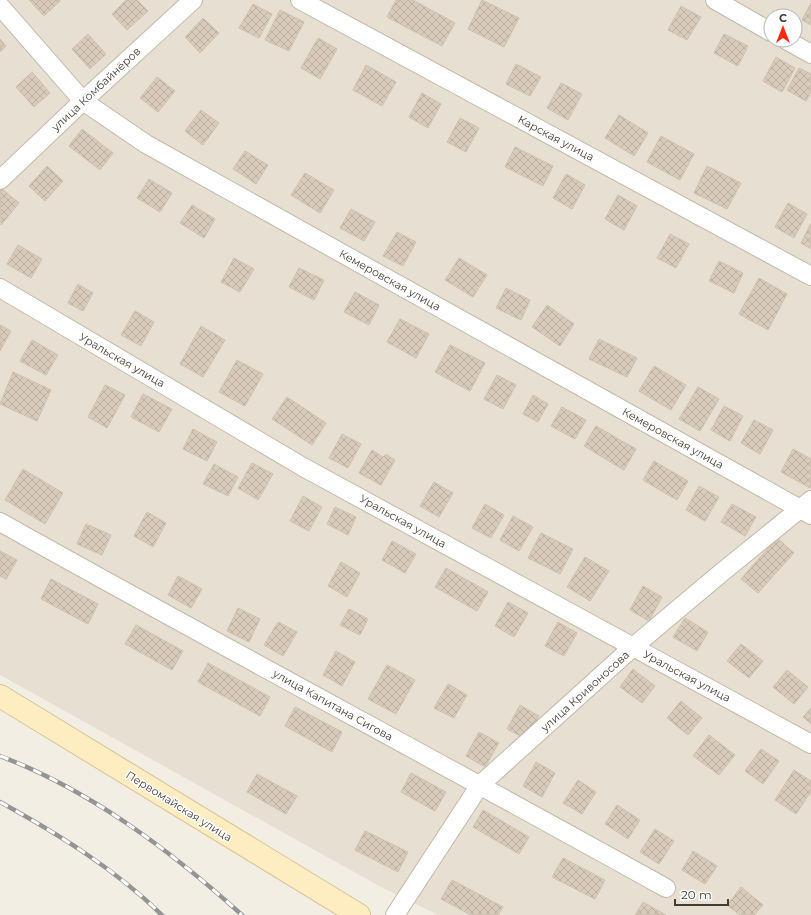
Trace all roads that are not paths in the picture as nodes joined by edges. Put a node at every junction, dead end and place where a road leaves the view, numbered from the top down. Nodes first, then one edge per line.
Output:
1 (192, 0) edge
2 (300, 0) edge
3 (714, 0) edge
4 (0, 6) edge
5 (763, 28) edge
6 (800, 48) edge
7 (811, 54) edge
8 (83, 100) junction
9 (0, 180) edge
10 (811, 276) edge
11 (0, 288) edge
12 (808, 508) edge
13 (0, 522) edge
14 (633, 647) junction
15 (0, 696) edge
16 (811, 744) edge
17 (480, 785) junction
18 (666, 888) dead end
19 (359, 915) edge
20 (395, 915) edge

1 - 8 street, улица Комбайнёров
2 - 10 street, Карская улица
3 - 5 street
4 - 8 street, Кемеровская улица
6 - 7 street
8 - 9 street, улица Комбайнёров
8 - 12 street, Кемеровская улица
11 - 14 street, Уральская улица
12 - 14 street, улица Кривоносова
13 - 17 street, улица Капитана Сигова
14 - 16 street, Уральская улица
14 - 17 street, улица Кривоносова
15 - 19 main road, Первомайская улица
17 - 18 street, улица Капитана Сигова
17 - 20 street, улица Кривоносова

